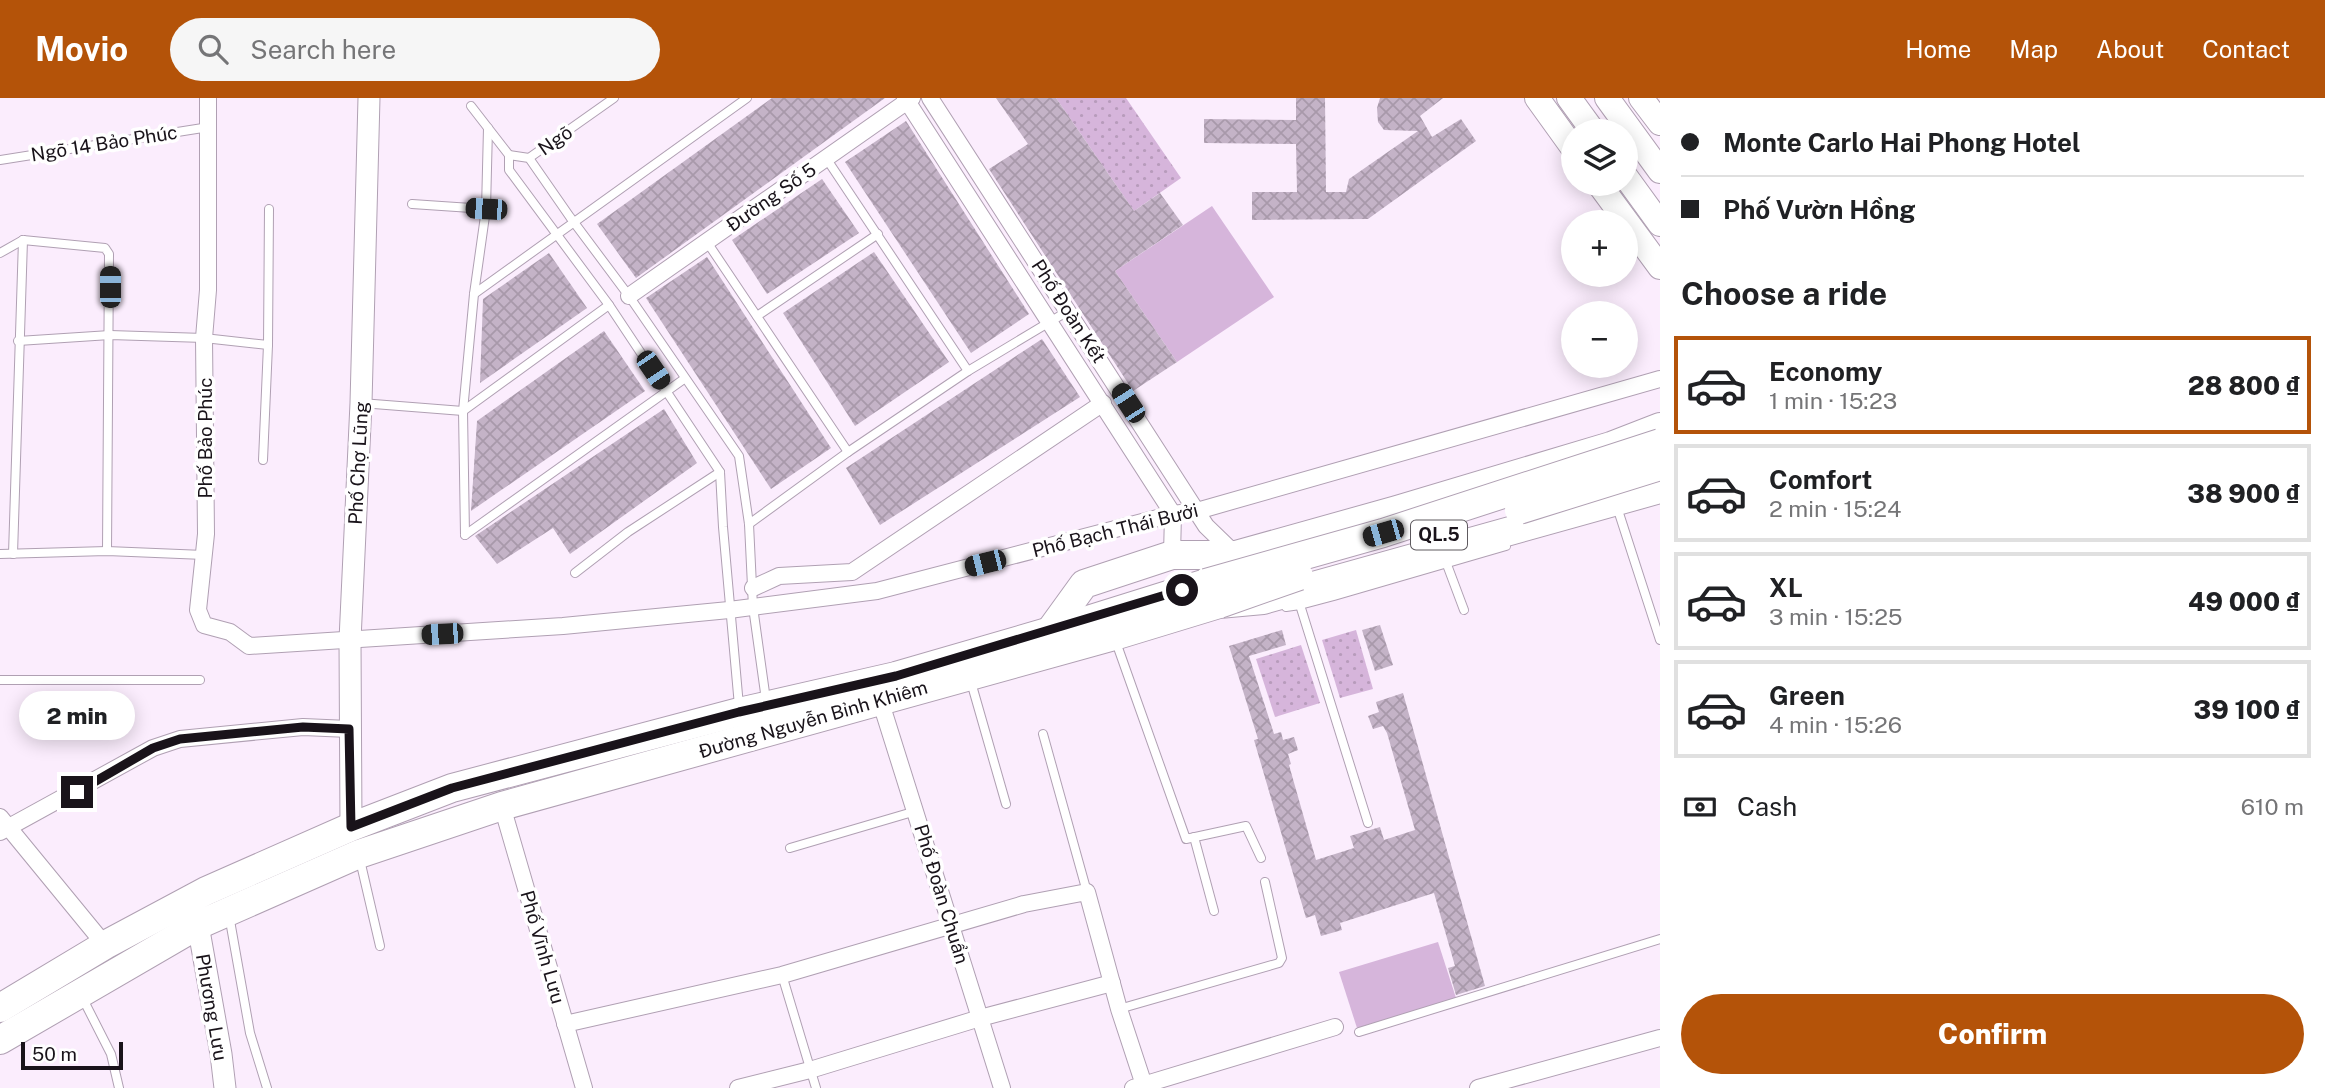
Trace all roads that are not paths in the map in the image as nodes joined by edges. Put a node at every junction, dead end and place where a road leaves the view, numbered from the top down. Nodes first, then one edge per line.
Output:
1 (208, 98) edge
2 (369, 98) edge
3 (614, 98) edge
4 (747, 98) edge
5 (930, 98) edge
6 (1536, 98) edge
7 (1569, 98) edge
8 (1641, 98) edge
9 (909, 99) edge
10 (1618, 101) edge
11 (471, 106) dead end
12 (1584, 119) edge
13 (1660, 123) edge
14 (208, 127) junction
15 (488, 128) junction
16 (1561, 132) edge
17 (509, 155) junction
18 (529, 158) junction
19 (826, 158) junction
20 (0, 160) edge
21 (1660, 171) edge
22 (1638, 194) edge
23 (1608, 196) edge
24 (411, 204) dead end
25 (269, 209) dead end
26 (486, 209) junction
27 (573, 222) junction
28 (1660, 224) edge
29 (878, 234) junction
30 (554, 235) junction
31 (23, 240) junction
32 (707, 242) junction
33 (0, 253) edge
34 (1660, 267) edge
35 (474, 294) junction
36 (629, 296) junction
37 (609, 305) junction
38 (1068, 311) junction
39 (757, 316) junction
40 (1052, 322) junction
41 (110, 335) junction
42 (204, 338) junction
43 (18, 341) junction
44 (268, 345) junction
45 (968, 371) junction
46 (684, 379) junction
47 (1660, 379) edge
48 (667, 391) junction
49 (361, 403) junction
50 (1103, 404) junction
51 (463, 411) junction
52 (1660, 427) edge
53 (1660, 443) edge
54 (1611, 446) junction
55 (848, 452) junction
56 (263, 460) dead end
57 (1660, 466) edge
58 (720, 472) junction
59 (1660, 489) edge
60 (1622, 498) junction
61 (1584, 510) junction
62 (1196, 511) junction
63 (1173, 514) junction
64 (749, 524) junction
65 (1554, 529) dead end
66 (1520, 542) dead end
67 (107, 551) junction
68 (0, 554) edge
69 (13, 554) junction
70 (204, 555) junction
71 (1172, 555) junction
72 (1236, 555) junction
73 (1444, 557) junction
74 (575, 573) dead end
75 (753, 588) junction
76 (1213, 593) junction
77 (1263, 600) junction
78 (1300, 605) junction
79 (753, 607) junction
80 (729, 610) junction
81 (1464, 610) dead end
82 (1049, 631) junction
83 (1114, 636) junction
84 (350, 640) junction
85 (1660, 640) edge
86 (970, 676) junction
87 (0, 680) edge
88 (200, 680) dead end
89 (880, 700) junction
90 (767, 705) junction
91 (739, 712) junction
92 (349, 729) junction
93 (1043, 734) dead end
94 (1006, 804) dead end
95 (502, 807) junction
96 (916, 811) junction
97 (1368, 823) dead end
98 (3, 826) edge
99 (351, 827) junction
100 (1194, 837) junction
101 (790, 848) dead end
102 (359, 854) junction
103 (1261, 858) dead end
104 (1265, 882) dead end
105 (1087, 892) junction
106 (1214, 911) dead end
107 (229, 912) junction
108 (951, 924) junction
109 (198, 925) junction
110 (1660, 939) edge
111 (104, 945) junction
112 (380, 946) dead end
113 (782, 975) junction
114 (1112, 983) junction
115 (80, 993) junction
116 (0, 1008) edge
117 (1119, 1009) junction
118 (980, 1018) junction
119 (565, 1024) junction
120 (1335, 1027) dead end
121 (1359, 1032) dead end
122 (1660, 1038) edge
123 (0, 1040) edge
124 (810, 1070) junction
125 (1139, 1086) edge
126 (1488, 1087) edge
127 (119, 1088) edge
128 (225, 1088) edge
129 (267, 1088) edge
130 (584, 1088) edge
131 (738, 1088) edge
132 (816, 1088) edge
133 (1002, 1088) edge

1 - 14 street, Phố Bảo Phúc
2 - 49 street, Phố Chợ Lũng
3 - 18 lane, Ngõ
4 - 27 lane
5 - 38 street, Phố Đoàn Kết
6 - 16 main road
7 - 12 main road
8 - 13 main road
9 - 19 street, Đường Số 5
9 - 40 street, Phố Đoàn Kết
10 - 21 main road
11 - 15 lane
14 - 20 lane, Ngõ 14 Bảo Phúc
14 - 42 street, Phố Bảo Phúc
15 - 17 lane
15 - 26 lane
17 - 18 lane
17 - 30 lane
18 - 27 lane
19 - 29 lane
19 - 32 street, Đường Số 5
22 - 28 main road
23 - 34 main road
24 - 26 lane
25 - 44 lane
26 - 35 lane
27 - 30 lane
27 - 36 lane
29 - 39 lane
29 - 45 lane
30 - 35 lane
30 - 37 lane
31 - 33 lane
31 - 41 lane
31 - 43 lane
32 - 36 street, Đường Số 5
32 - 39 lane
35 - 51 lane
36 - 46 lane
37 - 48 lane
37 - 51 lane
38 - 40 lane
38 - 62 street, Phố Đoàn Kết
39 - 55 lane
40 - 45 lane
40 - 50 street, Phố Đoàn Kết
41 - 42 lane
41 - 43 lane
41 - 67 lane
42 - 44 lane
42 - 70 street, Phố Bảo Phúc
43 - 69 lane
44 - 56 lane
45 - 55 lane
46 - 48 lane
46 - 64 lane
47 - 62 street, Phố Bạch Thái Bưởi
48 - 51 lane
48 - 58 lane
49 - 51 lane
49 - 84 street, Phố Chợ Lũng
50 - 63 street, Phố Đoàn Kết
50 - 75 street
52 - 54 highway, Đường Nguyễn Bỉnh Khiêm / QL.5
53 - 76 highway, QL.5, bridge
54 - 60 highway
54 - 72 highway, Đường Nguyễn Bỉnh Khiêm / QL.5
55 - 64 lane
57 - 76 highway, QL.5, bridge
58 - 74 lane
58 - 80 lane
59 - 60 highway, Đường Nguyễn Bỉnh Khiêm / QL.5
60 - 61 highway, Đường Nguyễn Bỉnh Khiêm / QL.5
60 - 85 lane
61 - 65 lane
61 - 73 highway, Đường Nguyễn Bỉnh Khiêm / QL.5
62 - 63 street, Phố Bạch Thái Bưởi
62 - 72 street, Phố Đoàn Kết
63 - 71 street
63 - 79 street, Phố Bạch Thái Bưởi
64 - 75 lane
66 - 73 lane
67 - 69 lane
67 - 70 lane
68 - 69 lane
70 - 84 street, Phố Bảo Phúc
71 - 72 highway
71 - 82 highway
72 - 76 highway, Đường Nguyễn Bỉnh Khiêm / QL.5
73 - 77 highway, Đường Nguyễn Bỉnh Khiêm / QL.5
73 - 78 lane
73 - 81 lane
75 - 79 lane
76 - 77 highway, Đường Nguyễn Bỉnh Khiêm / QL.5
76 - 82 highway, QL.5
76 - 83 highway, Đường Nguyễn Bỉnh Khiêm / QL.5
77 - 78 lane
78 - 97 lane
79 - 80 street, Phố Bạch Thái Bưởi
79 - 90 lane
80 - 84 street, Phố Bạch Thái Bưởi
80 - 91 lane
82 - 90 highway, QL.5
83 - 86 highway, Đường Nguyễn Bỉnh Khiêm / QL.5
83 - 100 lane
84 - 92 street, Phố Chợ Lũng
86 - 89 highway, Đường Nguyễn Bỉnh Khiêm / QL.5
86 - 94 lane
87 - 88 lane
89 - 95 highway, Đường Nguyễn Bỉnh Khiêm / QL.5
89 - 96 street, Phố Đoàn Chuẩn
90 - 91 highway, QL.5
91 - 99 highway, QL.5
92 - 98 street
92 - 99 street, Phố Chợ Lũng
93 - 105 lane
95 - 102 highway, Đường Nguyễn Bỉnh Khiêm / QL.5
95 - 119 street, Phố Vĩnh Lưu
96 - 101 lane
96 - 108 street, Phố Đoàn Chuẩn
98 - 111 street
99 - 111 highway, QL.5
100 - 103 lane
100 - 106 lane
102 - 107 highway, Đường Nguyễn Bỉnh Khiêm / QL.5
102 - 112 lane
104 - 117 lane
105 - 108 street
105 - 114 street
107 - 109 highway, Đường Nguyễn Bỉnh Khiêm / QL.5
107 - 129 lane
108 - 113 street
108 - 118 street, Phố Đoàn Chuẩn
109 - 115 highway, Đường Nguyễn Bỉnh Khiêm / QL.5
109 - 128 street, Phương Lưu
110 - 121 lane
111 - 116 highway, QL.5
113 - 119 street
113 - 124 lane
114 - 117 street
114 - 118 street
115 - 123 highway, Đường Nguyễn Bỉnh Khiêm / QL.5
115 - 127 lane
117 - 125 street
118 - 124 street
118 - 133 street, Phố Đoàn Chuẩn
119 - 130 street, Phố Vĩnh Lưu
120 - 125 street
122 - 126 street
124 - 131 street
124 - 132 lane

